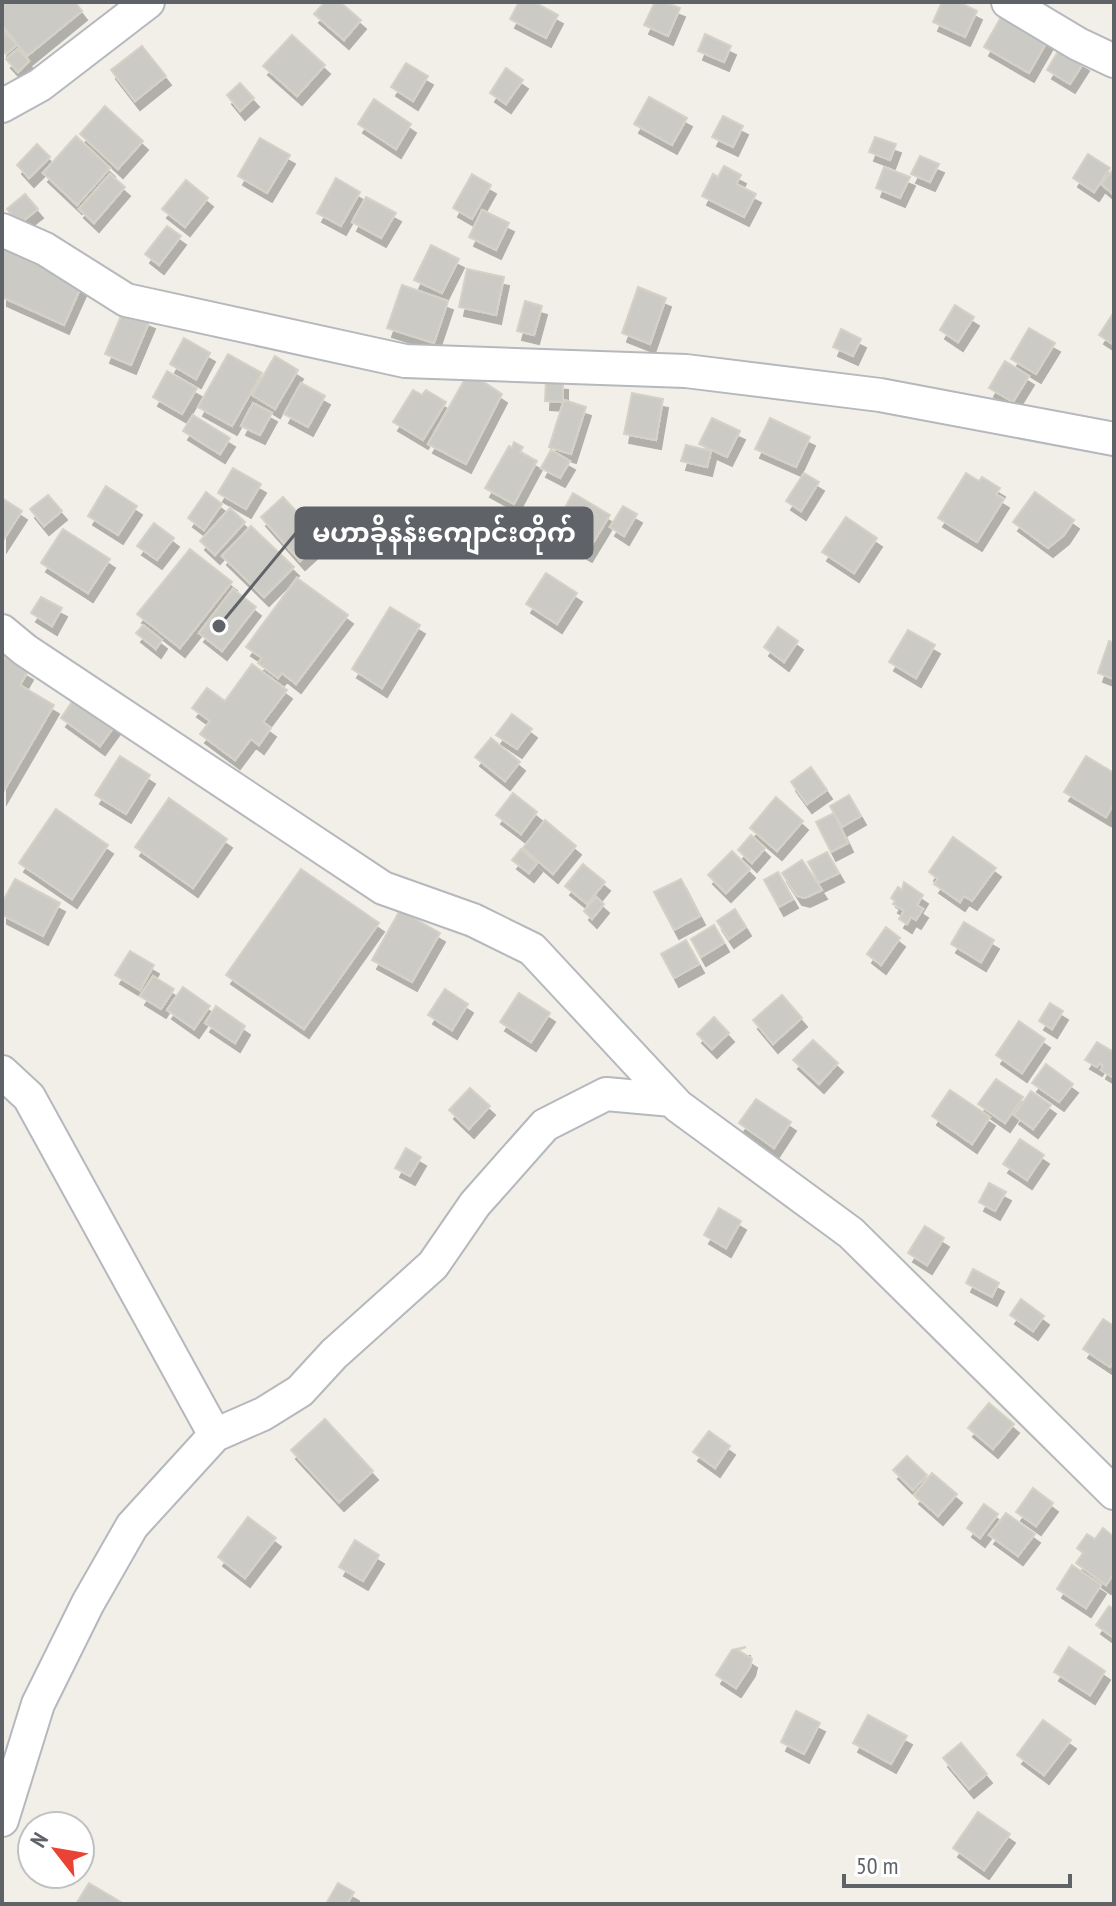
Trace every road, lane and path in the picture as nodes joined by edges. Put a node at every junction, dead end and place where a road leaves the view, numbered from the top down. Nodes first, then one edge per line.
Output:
1 (148, 2) edge
2 (1008, 2) edge
3 (1114, 61) edge
4 (2, 106) edge
5 (2, 230) edge
6 (1114, 439) edge
7 (2, 631) edge
8 (2, 1072) edge
9 (672, 1100) junction
10 (215, 1435) junction
11 (1114, 1493) edge
12 (2, 1820) edge

1 - 4 street
2 - 3 street
5 - 6 street
7 - 9 street
8 - 10 street
9 - 10 street
9 - 11 street
10 - 12 street

